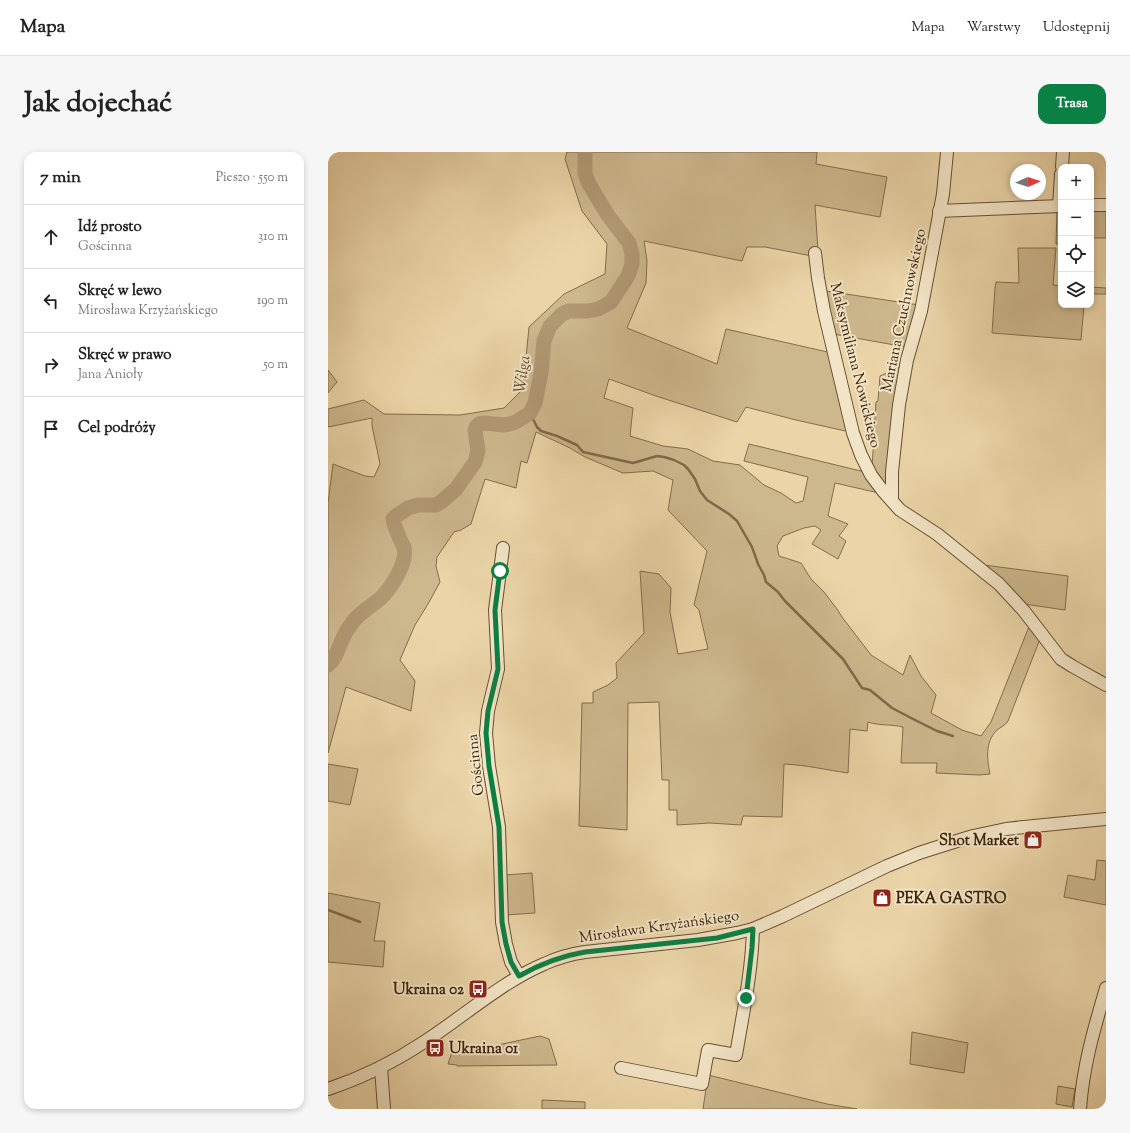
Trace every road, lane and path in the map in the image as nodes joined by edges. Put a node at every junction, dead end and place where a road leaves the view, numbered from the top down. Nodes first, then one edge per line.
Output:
1 (947, 152) edge
2 (1063, 152) edge
3 (1062, 164) edge
4 (1094, 205) edge
5 (1106, 205) edge
6 (1058, 206) edge
7 (939, 211) junction
8 (814, 253) dead end
9 (892, 500) junction
10 (503, 548) dead end
11 (1106, 685) edge
12 (1106, 820) edge
13 (753, 929) junction
14 (519, 976) junction
15 (1106, 988) edge
16 (381, 1067) junction
17 (621, 1068) dead end
18 (328, 1090) edge
19 (384, 1109) edge
20 (1080, 1109) edge

1 - 7 street, Mariana Czuchnowskiego
2 - 3 street
4 - 5 street
6 - 7 street
7 - 9 street, Mariana Czuchnowskiego
8 - 9 street, Maksymiliana Nowickiego
9 - 11 street, Maksymiliana Nowickiego
10 - 14 street, Gościnna
12 - 13 street, Mirosława Krzyżańskiego
13 - 14 street, Mirosława Krzyżańskiego
13 - 17 street
14 - 16 street, Mirosława Krzyżańskiego
15 - 20 street
16 - 18 street, Mirosława Krzyżańskiego
16 - 19 street

